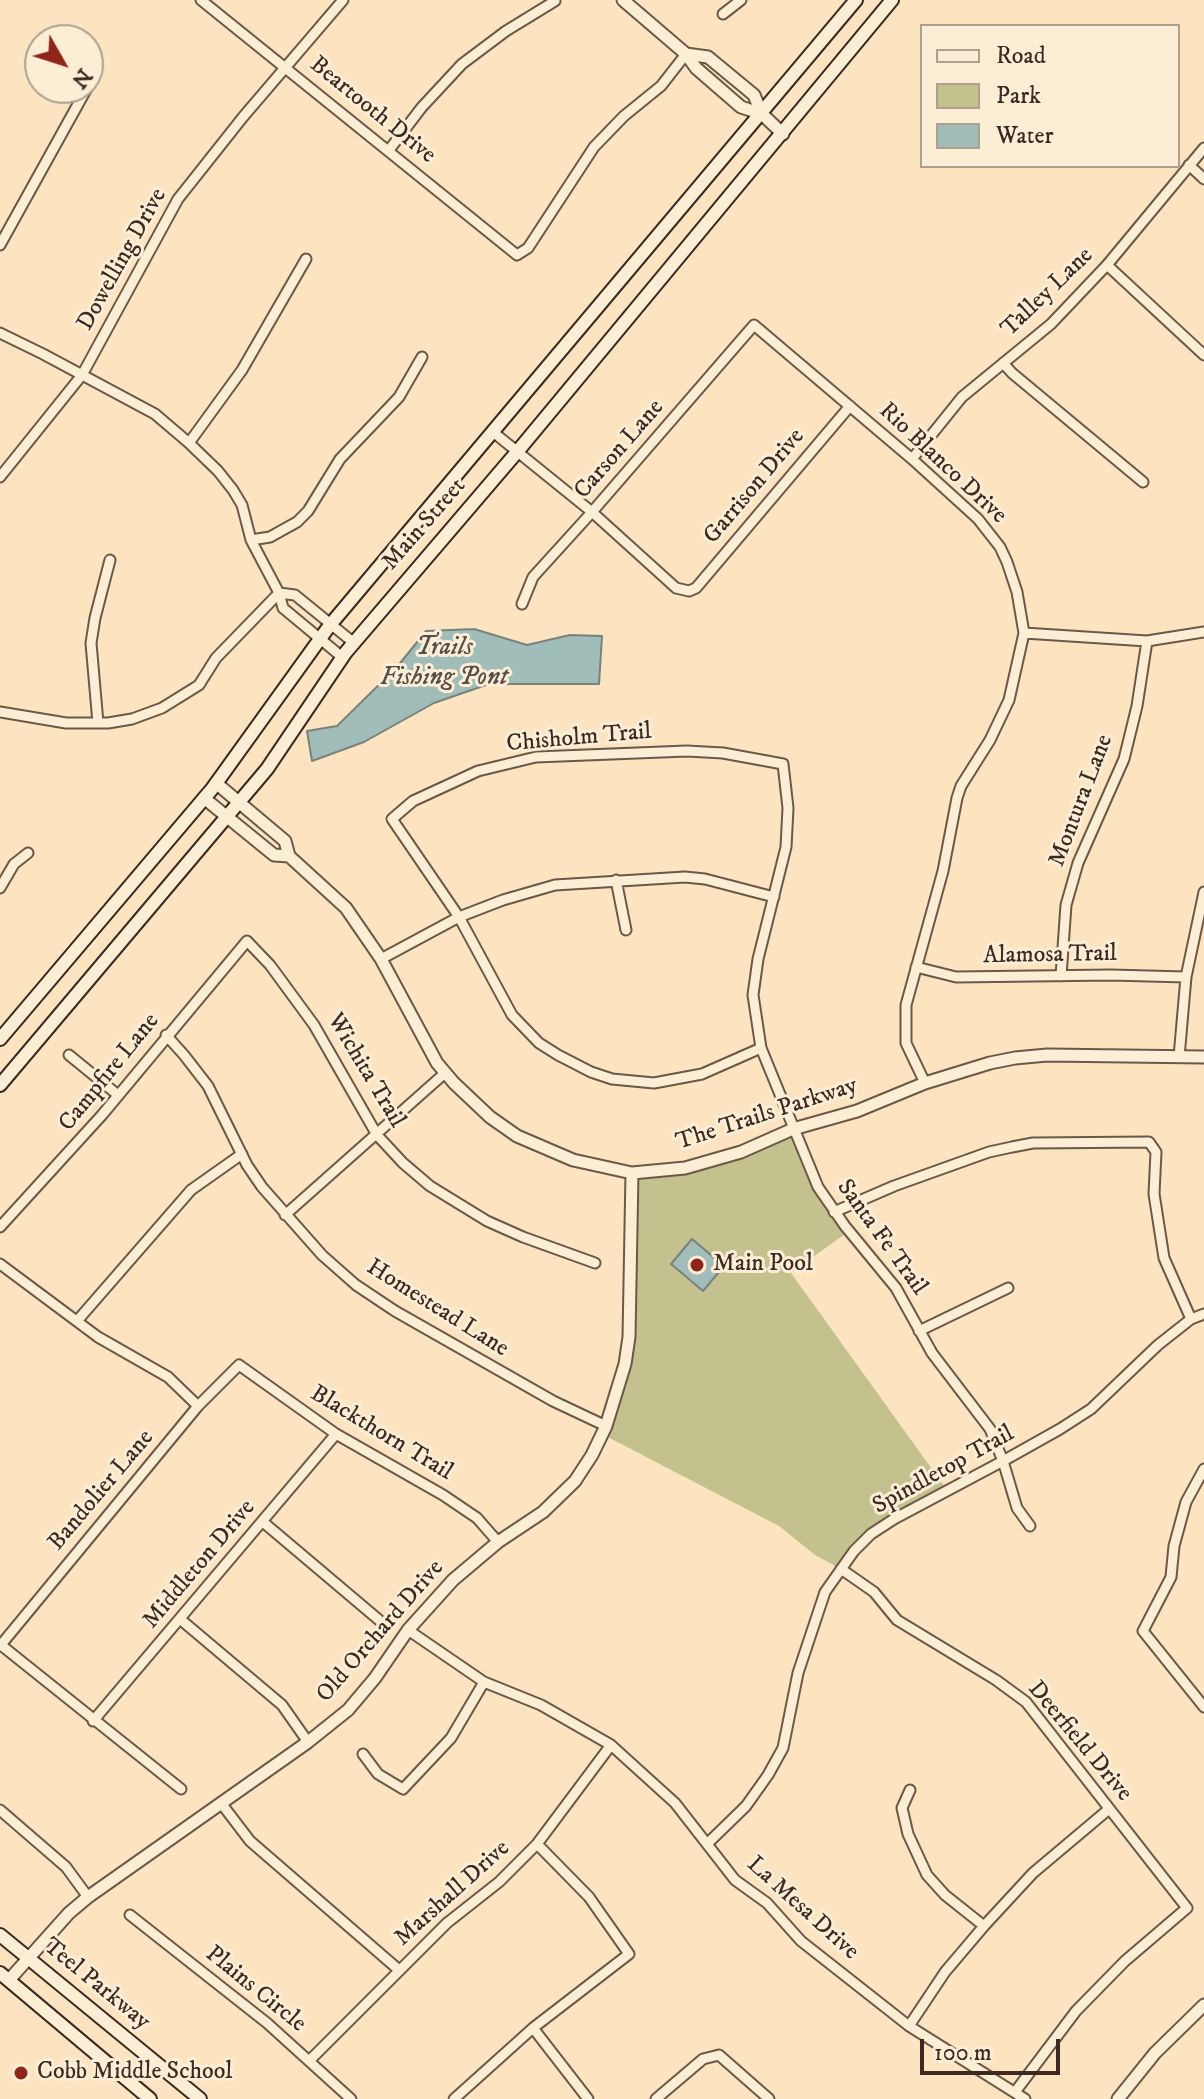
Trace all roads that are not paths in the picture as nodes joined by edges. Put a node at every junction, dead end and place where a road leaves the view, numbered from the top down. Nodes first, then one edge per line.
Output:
1 (201, 0) edge
2 (343, 0) edge
3 (623, 0) edge
4 (741, 0) edge
5 (856, 0) edge
6 (892, 0) edge
7 (555, 1) edge
8 (723, 14) dead end
9 (686, 54) junction
10 (286, 66) junction
11 (78, 104) edge
12 (762, 114) junction
13 (783, 134) junction
14 (1204, 148) edge
15 (389, 150) junction
16 (1189, 165) junction
17 (1204, 179) edge
18 (0, 245) edge
19 (306, 259) dead end
20 (1107, 265) junction
21 (754, 325) joint
22 (0, 333) edge
23 (1204, 355) edge
24 (422, 357) dead end
25 (1003, 363) junction
26 (82, 375) junction
27 (850, 406) junction
28 (493, 432) junction
29 (189, 443) junction
30 (517, 452) junction
31 (912, 459) junction
32 (0, 477) edge
33 (1143, 482) dead end
34 (592, 512) junction
35 (251, 540) junction
36 (110, 560) dead end
37 (279, 593) junction
38 (522, 604) dead end
39 (330, 625) junction
40 (1204, 632) edge
41 (1024, 633) junction
42 (319, 639) junction
43 (1147, 641) junction
44 (354, 643) junction
45 (342, 657) junction
46 (0, 712) edge
47 (98, 723) junction
48 (783, 764) joint
49 (216, 783) junction
50 (204, 798) junction
51 (239, 802) junction
52 (227, 816) junction
53 (28, 853) dead end
54 (289, 856) junction
55 (616, 880) junction
56 (0, 888) edge
57 (1204, 892) edge
58 (774, 897) junction
59 (459, 917) junction
60 (626, 930) dead end
61 (247, 941) joint
62 (381, 959) junction
63 (916, 967) junction
64 (1061, 976) junction
65 (1186, 977) junction
66 (166, 1035) junction
67 (0, 1039) edge
68 (761, 1048) junction
69 (69, 1055) dead end
70 (1179, 1057) junction
71 (1204, 1057) edge
72 (445, 1073) junction
73 (925, 1083) junction
74 (0, 1084) edge
75 (118, 1095) junction
76 (793, 1129) junction
77 (377, 1135) junction
78 (242, 1154) junction
79 (632, 1173) junction
80 (834, 1212) junction
81 (285, 1215) junction
82 (0, 1227) edge
83 (595, 1263) dead end
84 (0, 1264) edge
85 (1008, 1288) dead end
86 (1204, 1314) edge
87 (1191, 1319) junction
88 (77, 1321) junction
89 (919, 1331) junction
90 (239, 1365) joint
91 (198, 1406) junction
92 (606, 1426) junction
93 (336, 1434) junction
94 (1003, 1461) junction
95 (1204, 1469) edge
96 (263, 1522) junction
97 (1030, 1526) dead end
98 (498, 1542) junction
99 (841, 1569) junction
100 (180, 1619) junction
101 (379, 1620) dead end
102 (408, 1630) junction
103 (0, 1645) edge
104 (484, 1682) junction
105 (1204, 1707) edge
106 (93, 1721) junction
107 (308, 1742) junction
108 (611, 1745) junction
109 (363, 1754) dead end
110 (181, 1789) dead end
111 (910, 1790) dead end
112 (221, 1803) junction
113 (1109, 1809) junction
114 (0, 1810) edge
115 (708, 1843) junction
116 (537, 1844) junction
117 (88, 1897) junction
118 (130, 1915) dead end
119 (984, 1926) junction
120 (0, 1935) edge
121 (29, 1958) junction
122 (399, 1970) junction
123 (4, 1977) edge
124 (1204, 2005) edge
125 (909, 2026) junction
126 (533, 2028) junction
127 (309, 2061) junction
128 (1015, 2092) junction
129 (150, 2099) edge
130 (200, 2099) edge
131 (351, 2099) edge
132 (454, 2099) edge
133 (588, 2099) edge
134 (656, 2099) edge
135 (769, 2099) edge
136 (1025, 2099) edge
137 (1118, 2099) edge

1 - 10 street, Beartooth Drive
2 - 10 street, Dowelling Drive
3 - 9 street
4 - 8 street
5 - 12 main road, Main Street
6 - 13 main road, Main Street
7 - 15 street
9 - 12 street
9 - 12 street
9 - 15 street, Beartooth Drive
10 - 15 street, Beartooth Drive
10 - 26 street, Dowelling Drive
11 - 18 street
12 - 13 street
12 - 28 main road, Main Street
13 - 30 main road, Main Street
14 - 16 street, Talley Lane
16 - 17 street
16 - 20 street, Talley Lane
19 - 29 street
20 - 23 street
20 - 25 street, Talley Lane
21 - 27 street, Rio Blanco Drive
21 - 34 street, Carson Lane
22 - 26 street
24 - 35 street
25 - 31 street, Talley Lane
25 - 33 street
26 - 29 street
26 - 32 street, Dowelling Drive
27 - 31 street, Rio Blanco Drive
27 - 34 street, Garrison Drive
28 - 30 street
28 - 39 main road, Main Street
29 - 35 street
30 - 34 street
30 - 44 main road, Main Street
31 - 41 street, Rio Blanco Drive
34 - 38 street, Carson Lane
35 - 37 street
36 - 47 street
37 - 39 street
37 - 42 street
37 - 47 street
39 - 42 main road, Main Street
39 - 44 street
40 - 43 street
41 - 43 street
41 - 63 street, Rio Blanco Drive
42 - 45 street
42 - 49 main road, Main Street
43 - 64 street, Montura Lane
44 - 45 main road, Main Street
45 - 51 main road, Main Street
46 - 47 street
48 - 58 street, Santa Fe Trail
48 - 59 street, Chisholm Trail
49 - 50 main road, Main Street
49 - 51 street, The Trails Parkway
50 - 52 street, The Trails Parkway
50 - 67 main road, Main Street
51 - 52 main road, Main Street
51 - 54 street, The Trails Parkway
52 - 54 street, The Trails Parkway
52 - 74 main road, Main Street
53 - 56 street
54 - 62 street, The Trails Parkway
55 - 58 street
55 - 59 street
55 - 60 street
57 - 65 street
58 - 68 street, Santa Fe Trail
59 - 62 street
59 - 68 street
61 - 66 street, Campfire Lane
61 - 77 street, Wichita Trail
62 - 72 street, The Trails Parkway
63 - 64 street, Alamosa Trail
63 - 73 street, Rio Blanco Drive
64 - 65 street, Alamosa Trail
65 - 70 street
66 - 75 street, Campfire Lane
66 - 78 street, Homestead Lane
68 - 76 street, Santa Fe Trail
69 - 75 street
70 - 71 street, The Trails Parkway
70 - 73 street, The Trails Parkway
72 - 77 street
72 - 79 street, The Trails Parkway
73 - 76 street, The Trails Parkway
75 - 82 street, Campfire Lane
76 - 79 street, The Trails Parkway
76 - 80 street, Santa Fe Trail
77 - 81 street
77 - 83 street, Wichita Trail
78 - 81 street, Homestead Lane
78 - 88 street
79 - 92 street, Old Orchard Drive
80 - 87 street
80 - 89 street, Santa Fe Trail
81 - 92 street, Homestead Lane
84 - 88 street
85 - 89 street
86 - 87 street, Spindletop Trail
87 - 94 street, Spindletop Trail
88 - 91 street
89 - 94 street, Santa Fe Trail
90 - 91 street, Bandolier Lane
90 - 93 street, Blackthorn Trail
91 - 103 street, Bandolier Lane
92 - 98 street, Old Orchard Drive
93 - 96 street, Middleton Drive
93 - 98 street, Blackthorn Trail
94 - 97 street, Santa Fe Trail
94 - 99 street, Spindletop Trail
95 - 105 street
96 - 100 street, Middleton Drive
96 - 101 street
98 - 102 street, Old Orchard Drive
99 - 113 street, Deerfield Drive
99 - 115 street, Spindletop Trail
100 - 106 street, Middleton Drive
100 - 107 street
102 - 104 street, La Mesa Drive
102 - 107 street, Old Orchard Drive
103 - 106 street
104 - 108 street, La Mesa Drive
104 - 109 street
106 - 110 street
107 - 112 street, Old Orchard Drive
108 - 115 street, La Mesa Drive
108 - 116 street, Marshall Drive
111 - 119 street
112 - 117 street, Old Orchard Drive
112 - 122 street
113 - 119 street
113 - 128 street, Deerfield Drive
114 - 117 street
115 - 125 street, La Mesa Drive
116 - 122 street, Marshall Drive
116 - 126 street
117 - 121 street, Old Orchard Drive
118 - 127 street, Plains Circle
119 - 125 street
120 - 121 main road, Teel Parkway
121 - 123 street, Old Orchard Drive
121 - 130 main road, Teel Parkway
122 - 127 street, Marshall Drive
123 - 129 main road
124 - 137 street
125 - 128 street, La Mesa Drive
126 - 132 street
126 - 133 street
127 - 131 street, Plains Circle
128 - 136 street, La Mesa Drive
134 - 135 street

